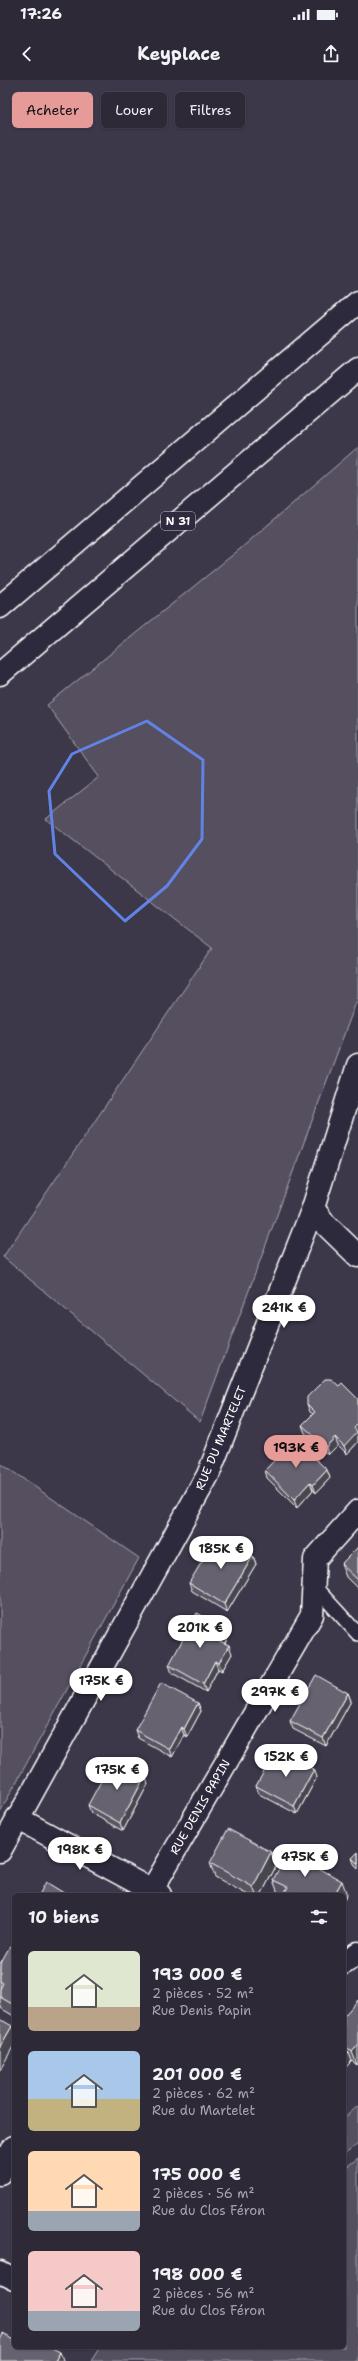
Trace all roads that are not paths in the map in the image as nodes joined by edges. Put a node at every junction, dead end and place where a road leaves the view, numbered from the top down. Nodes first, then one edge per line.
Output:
1 (358, 302) edge
2 (358, 369) edge
3 (0, 607) edge
4 (0, 674) edge
5 (358, 1065) edge
6 (313, 1208) junction
7 (358, 1256) edge
8 (358, 1511) edge
9 (314, 1586) junction
10 (358, 1634) edge
11 (17, 1818) junction
12 (0, 1851) edge
13 (154, 1893) edge
14 (358, 1953) edge
15 (346, 1962) edge
16 (12, 2151) edge
17 (0, 2173) edge
18 (0, 2272) edge
19 (12, 2278) edge

1 - 3 main road
2 - 4 main road, N 31
5 - 6 main road, RUE DU MARTELET
6 - 7 main road
6 - 11 main road, RUE DU MARTELET
8 - 9 main road, RUE DENIS PAPIN
9 - 10 lane
9 - 13 main road, RUE DENIS PAPIN
11 - 12 main road, RUE DU MARTELET
11 - 13 main road
14 - 15 main road
16 - 17 main road
18 - 19 main road

